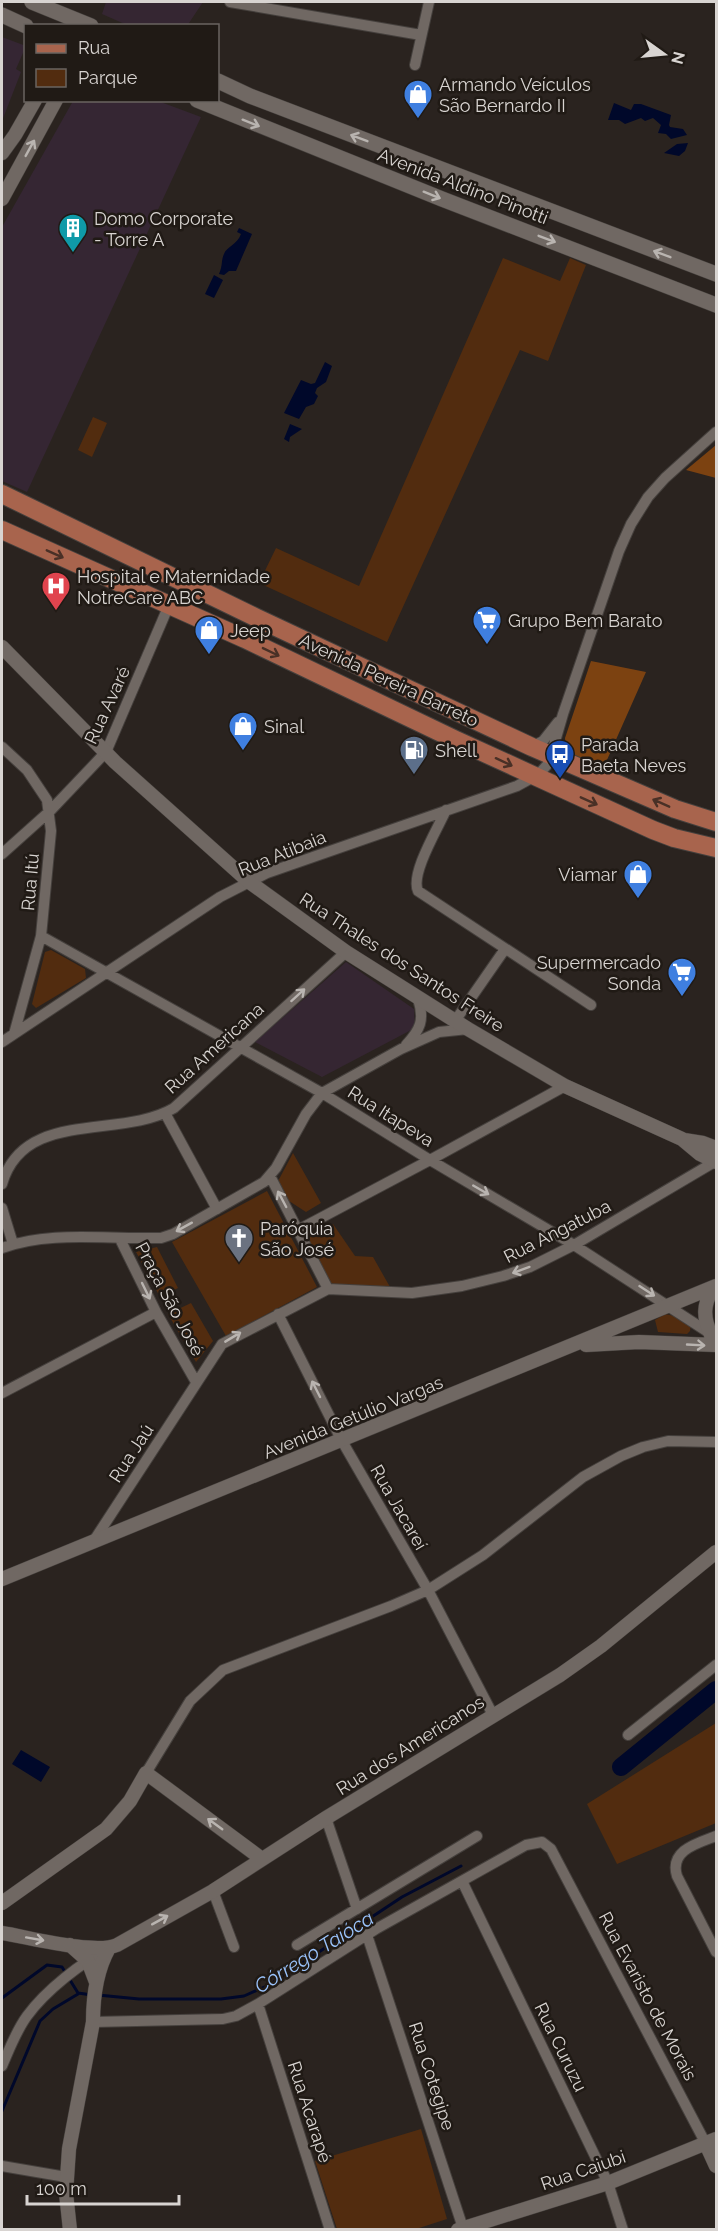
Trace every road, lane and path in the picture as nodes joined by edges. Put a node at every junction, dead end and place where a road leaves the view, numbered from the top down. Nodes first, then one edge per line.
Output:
1 (32, 2) edge
2 (230, 2) edge
3 (429, 2) edge
4 (2, 15) edge
5 (86, 24) edge
6 (24, 25) edge
7 (421, 34) junction
8 (415, 64) dead end
9 (219, 81) edge
10 (34, 102) edge
11 (55, 102) edge
12 (202, 102) edge
13 (2, 153) edge
14 (2, 196) edge
15 (717, 274) edge
16 (717, 305) edge
17 (717, 432) edge
18 (2, 494) edge
19 (2, 530) edge
20 (170, 605) junction
21 (2, 647) edge
22 (563, 714) junction
23 (2, 747) edge
24 (532, 747) junction
25 (106, 752) junction
26 (552, 755) junction
27 (536, 777) junction
28 (446, 810) junction
29 (50, 811) junction
30 (717, 822) edge
31 (717, 848) edge
32 (2, 854) edge
33 (248, 881) junction
34 (41, 936) junction
35 (505, 949) junction
36 (346, 952) junction
37 (106, 973) junction
38 (418, 999) junction
39 (591, 1005) dead end
40 (455, 1021) junction
41 (468, 1029) junction
42 (14, 1034) junction
43 (2, 1042) edge
44 (239, 1048) junction
45 (401, 1049) junction
46 (565, 1086) junction
47 (322, 1093) junction
48 (165, 1113) junction
49 (682, 1139) junction
50 (717, 1148) edge
51 (430, 1160) junction
52 (716, 1162) edge
53 (270, 1176) junction
54 (2, 1184) edge
55 (2, 1208) edge
56 (217, 1209) junction
57 (298, 1230) junction
58 (120, 1239) junction
59 (13, 1244) junction
60 (574, 1245) junction
61 (2, 1248) edge
62 (715, 1287) edge
63 (327, 1289) junction
64 (670, 1306) junction
65 (156, 1311) junction
66 (278, 1314) junction
67 (715, 1339) edge
68 (574, 1345) junction
69 (196, 1382) junction
70 (2, 1394) edge
71 (342, 1441) junction
72 (717, 1442) edge
73 (93, 1542) junction
74 (717, 1552) edge
75 (2, 1579) edge
76 (428, 1590) junction
77 (717, 1665) edge
78 (493, 1715) junction
79 (628, 1735) dead end
80 (146, 1773) junction
81 (326, 1818) junction
82 (477, 1836) dead end
83 (717, 1836) edge
84 (262, 1859) junction
85 (462, 1881) junction
86 (213, 1891) junction
87 (2, 1903) edge
88 (357, 1909) junction
89 (2, 1933) edge
90 (367, 1935) junction
91 (69, 1945) junction
92 (297, 1945) dead end
93 (234, 1947) dead end
94 (109, 1948) junction
95 (717, 1952) edge
96 (88, 1961) junction
97 (96, 1986) junction
98 (258, 2004) junction
99 (93, 2022) junction
100 (17, 2032) junction
101 (2, 2045) edge
102 (2, 2067) edge
103 (711, 2142) edge
104 (2, 2166) edge
105 (717, 2166) edge
106 (66, 2177) junction
107 (608, 2182) junction
108 (70, 2229) edge
109 (330, 2229) edge
110 (461, 2229) edge
111 (623, 2229) edge

1 - 5 main road
2 - 7 street
3 - 7 street
4 - 6 main road
7 - 8 street
15 -> 9 main road, Avenida Aldino Pinotti
10 - 13 street
14 -> 11 street
12 -> 16 main road, Avenida Aldino Pinotti
17 - 22 street
18 - 24 main road, Avenida Pereira Barreto
19 -> 20 main road, Avenida Pereira Barreto
20 - 25 street, Rua Avaré
20 -> 27 main road, Avenida Pereira Barreto
21 - 25 street, Rua Thales dos Santos Freire
22 - 24 street
22 - 26 street
23 - 29 street, Rua Itú
24 - 26 main road, Avenida Pereira Barreto
25 - 29 street, Rua Avaré
25 - 33 street, Rua Thales dos Santos Freire
26 - 27 street
30 -> 26 main road, Avenida Pereira Barreto
27 - 28 street, Rua Atibaia
27 -> 31 main road, Avenida Pereira Barreto
28 - 33 street, Rua Atibaia
28 - 35 street
29 - 32 street, Rua Avaré
29 - 34 street, Rua Itú
33 - 36 street, Rua Thales dos Santos Freire
33 - 37 street, Rua Atibaia
34 - 37 street, Rua Itapeva
34 - 42 street, Rua Itú
35 - 39 street
35 - 40 street
36 - 38 street, Rua Thales dos Santos Freire
44 -> 36 street, Rua Americana
37 - 42 street, Rua Atibaia
37 - 44 street, Rua Itapeva
38 - 40 street, Rua Thales dos Santos Freire
38 - 45 street
40 - 41 street, Rua Thales dos Santos Freire
41 - 45 street
41 - 46 street, Rua Thales dos Santos Freire
42 - 43 street, Rua Atibaia
44 - 47 street, Rua Itapeva
44 - 48 street, Rua Americana
45 - 47 street
46 - 49 street, Rua Thales dos Santos Freire
46 - 51 street
47 - 51 street, Rua Itapeva
47 - 53 street
48 - 54 street, Rua Americana
48 - 56 street
49 - 50 street, Rua Thales dos Santos Freire
49 - 52 street, Rua Thales dos Santos Freire
51 - 57 street
51 -> 60 street, Rua Itapeva
52 - 60 street, Rua Angatuba
53 - 56 street, Praça São José
57 -> 53 street
55 - 59 street
56 -> 58 street, Praça São José
57 - 63 street
58 - 59 street
58 -> 65 street, Praça São José
59 - 61 street
60 -> 63 street, Rua Angatuba
60 -> 64 street, Rua Itapeva
62 - 64 street, Avenida Getúlio Vargas
62 - 67 street
63 - 66 street, Praça São José
64 - 67 street, Rua Itapeva
64 - 68 street, Avenida Getúlio Vargas
65 - 69 street, Praça São José
65 - 70 street
69 -> 66 street, Praça São José
71 -> 66 street, Rua Jacareí
68 -> 67 street
68 - 71 street, Avenida Getúlio Vargas
69 - 73 street, Rua Jaú
71 - 73 street, Avenida Getúlio Vargas
71 - 76 street, Rua Jacareí
72 - 76 street
73 - 75 street, Avenida Getúlio Vargas
74 - 78 street, Rua dos Americanos
76 - 78 street, Rua Jacareí
76 - 80 street
77 - 79 street
78 - 81 street, Rua dos Americanos
84 -> 80 street
80 - 87 street
81 - 84 street, Rua dos Americanos
81 - 88 street
82 - 88 street
83 - 95 street
84 - 86 street, Rua dos Americanos
85 - 90 street
85 - 103 street, Rua Evaristo de Morais
85 - 107 street, Rua Curuzu
86 - 93 street
94 -> 86 street, Rua dos Americanos
88 - 92 street
89 -> 91 street
90 - 98 street
90 - 110 street, Rua Cotegipe
91 - 94 street
91 - 96 street
94 - 96 street
94 - 97 street
96 - 97 street
96 - 100 street
97 - 99 street
98 - 99 street
98 - 109 street, Rua Acarapé
99 - 106 street
100 - 101 street
100 - 102 street
103 - 105 street, Rua Evaristo de Morais
103 - 107 street, Rua Caiubi
104 - 106 street
106 - 108 street
107 - 110 street, Rua Caiubi
107 - 111 street, Rua Curuzu

